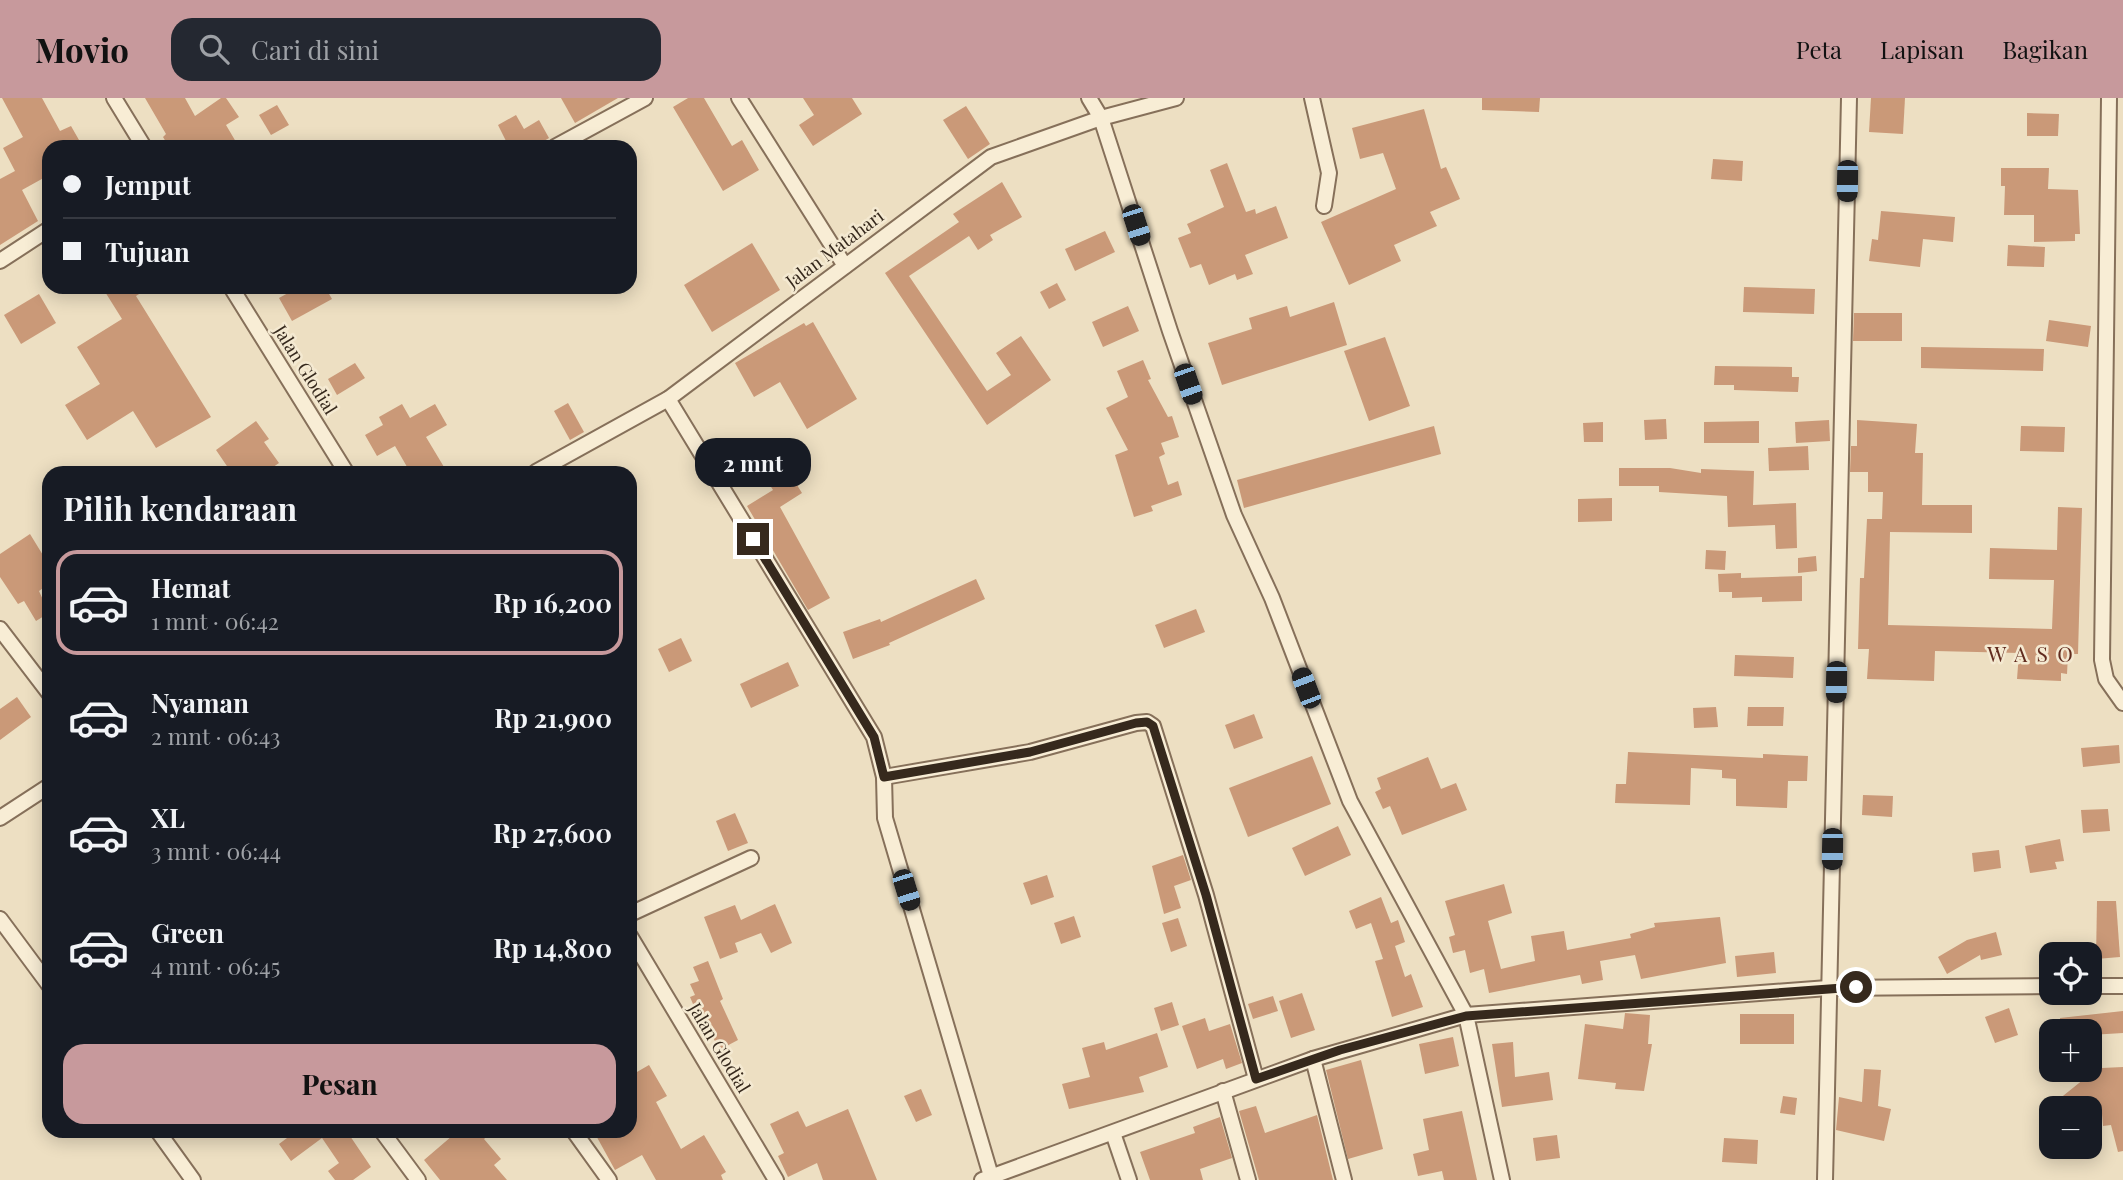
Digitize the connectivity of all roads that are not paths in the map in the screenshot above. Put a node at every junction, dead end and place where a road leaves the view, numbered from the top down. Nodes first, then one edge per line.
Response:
1 (114, 98) edge
2 (645, 98) edge
3 (739, 98) edge
4 (1089, 98) edge
5 (1176, 98) edge
6 (1312, 98) edge
7 (1849, 98) edge
8 (2109, 98) edge
9 (1101, 118) junction
10 (140, 140) edge
11 (568, 140) edge
12 (1324, 206) dead end
13 (42, 234) edge
14 (0, 261) edge
15 (845, 266) junction
16 (235, 294) edge
17 (668, 399) junction
18 (342, 466) edge
19 (547, 466) edge
20 (0, 629) edge
21 (42, 684) edge
22 (2121, 694) edge
23 (884, 777) junction
24 (42, 791) edge
25 (0, 818) edge
26 (751, 858) dead end
27 (637, 911) edge
28 (0, 919) edge
29 (637, 948) edge
30 (42, 976) edge
31 (2039, 986) edge
32 (2102, 986) edge
33 (2123, 986) edge
34 (1828, 988) junction
35 (1466, 1016) junction
36 (1313, 1059) junction
37 (1256, 1079) junction
38 (1223, 1091) junction
39 (1113, 1133) junction
40 (162, 1138) edge
41 (387, 1138) edge
42 (579, 1138) edge
43 (987, 1178) edge
44 (193, 1180) edge
45 (418, 1180) edge
46 (609, 1180) edge
47 (776, 1180) edge
48 (1129, 1180) edge
49 (1248, 1180) edge
50 (1344, 1180) edge
51 (1502, 1180) edge
52 (1825, 1180) edge

1 - 10 street
2 - 11 street
3 - 15 street
4 - 9 street
5 - 9 street, Jalan Matahari
6 - 12 street
7 - 34 street
8 - 22 street
9 - 15 street, Jalan Matahari
9 - 35 street
13 - 14 street
15 - 17 street, Jalan Matahari
16 - 18 street, Jalan Glodial
17 - 19 street, Jalan Matahari
17 - 23 street
20 - 21 street
23 - 37 street
23 - 43 street
24 - 25 street
26 - 27 street
28 - 30 street
29 - 47 street, Jalan Glodial
31 - 34 street
32 - 33 street
34 - 35 street
34 - 52 street
35 - 36 street
35 - 51 street
36 - 37 street
36 - 50 street
37 - 38 street
38 - 39 street
38 - 49 street
39 - 43 street
39 - 48 street
40 - 44 street
41 - 45 street
42 - 46 street

